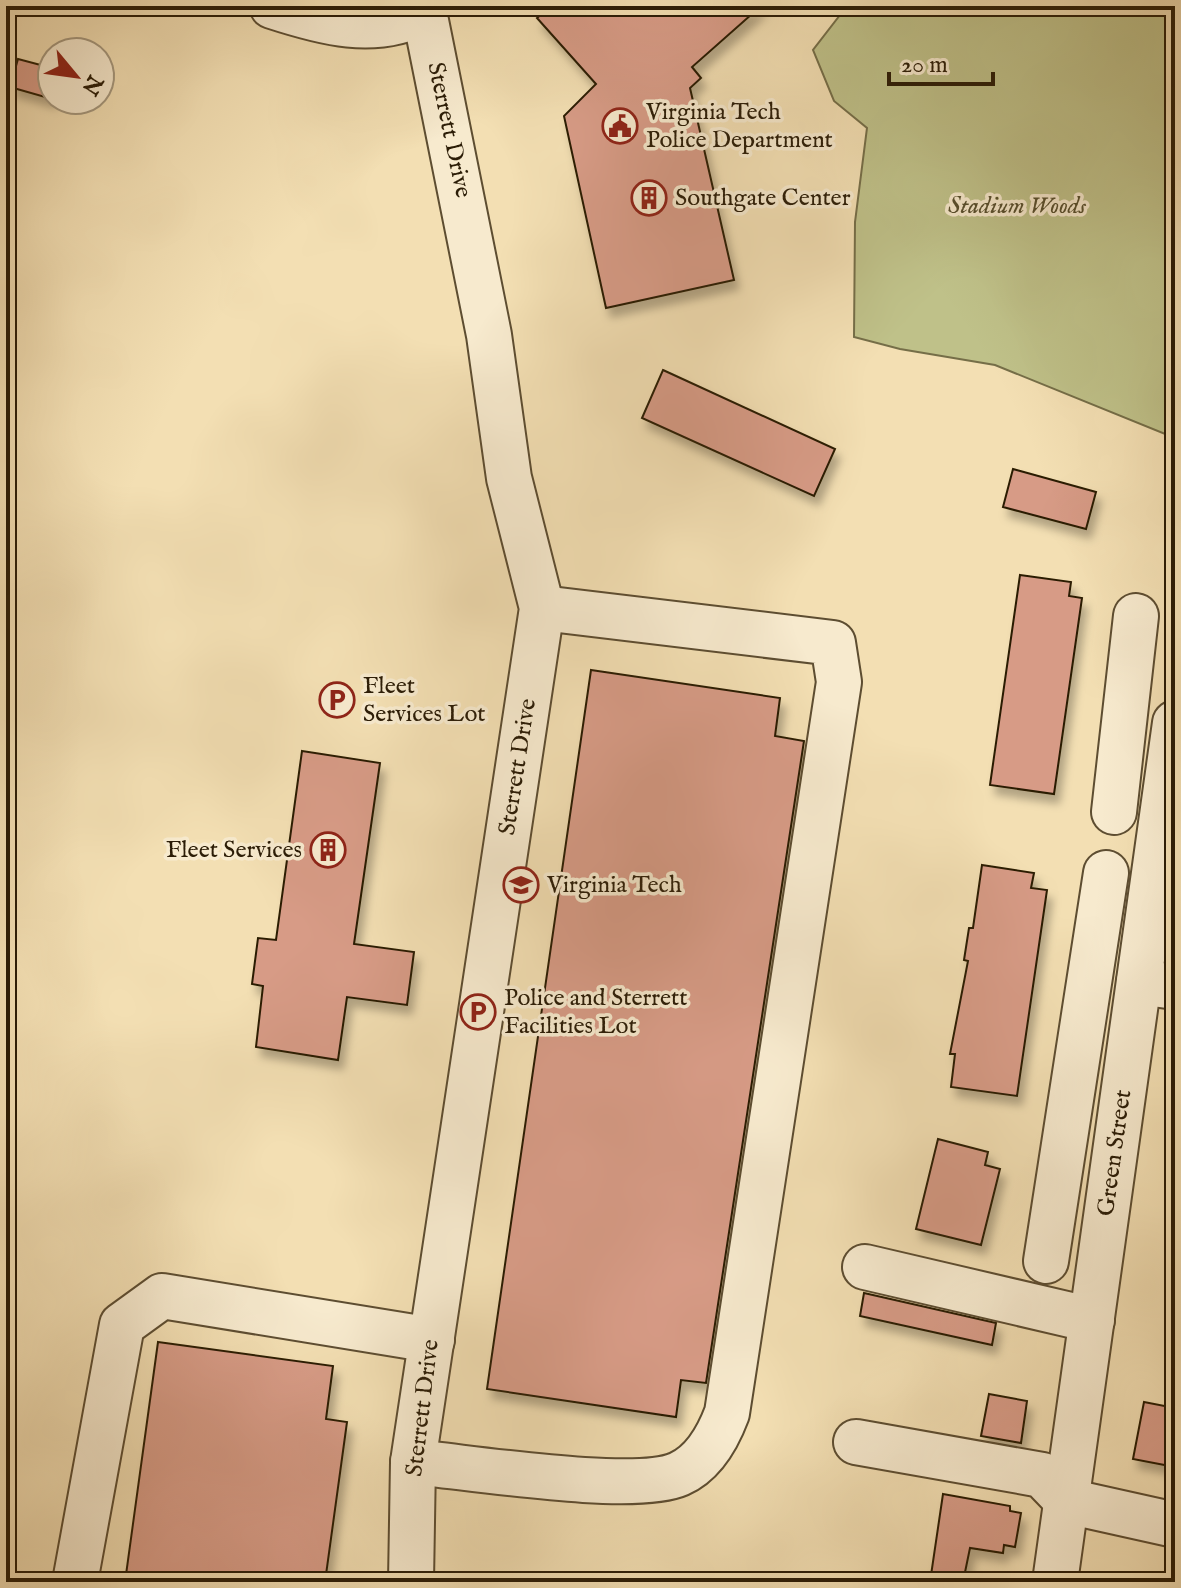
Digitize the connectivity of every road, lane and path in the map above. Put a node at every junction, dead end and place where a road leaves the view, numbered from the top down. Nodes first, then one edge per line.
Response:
1 (272, 6) edge
2 (423, 8) edge
3 (542, 608) junction
4 (1136, 616) dead end
5 (1127, 700) junction
6 (1175, 705) edge
7 (1174, 741) edge
8 (1114, 812) dead end
9 (1106, 873) dead end
10 (1095, 941) junction
11 (1152, 973) edge
12 (1060, 1170) junction
13 (1112, 1178) junction
14 (1046, 1261) dead end
15 (865, 1267) dead end
16 (1092, 1320) junction
17 (432, 1340) junction
18 (856, 1442) dead end
19 (413, 1462) junction
20 (1067, 1501) junction
21 (1175, 1525) edge
22 (75, 1582) edge
23 (411, 1582) edge
24 (1055, 1582) edge

1 - 2 street
2 - 3 street, Sterrett Drive
3 - 17 street, Sterrett Drive
3 - 19 street
4 - 5 street
5 - 6 street
5 - 8 street
7 - 11 street, Green Street
9 - 10 street
10 - 11 street
10 - 12 street
11 - 13 street, Green Street
12 - 13 street
12 - 14 street
13 - 16 street, Green Street
15 - 16 street
16 - 20 street, Green Street
17 - 19 street, Sterrett Drive
17 - 22 street
18 - 20 street
19 - 23 street, Sterrett Drive
20 - 21 street
20 - 24 street, Green Street

